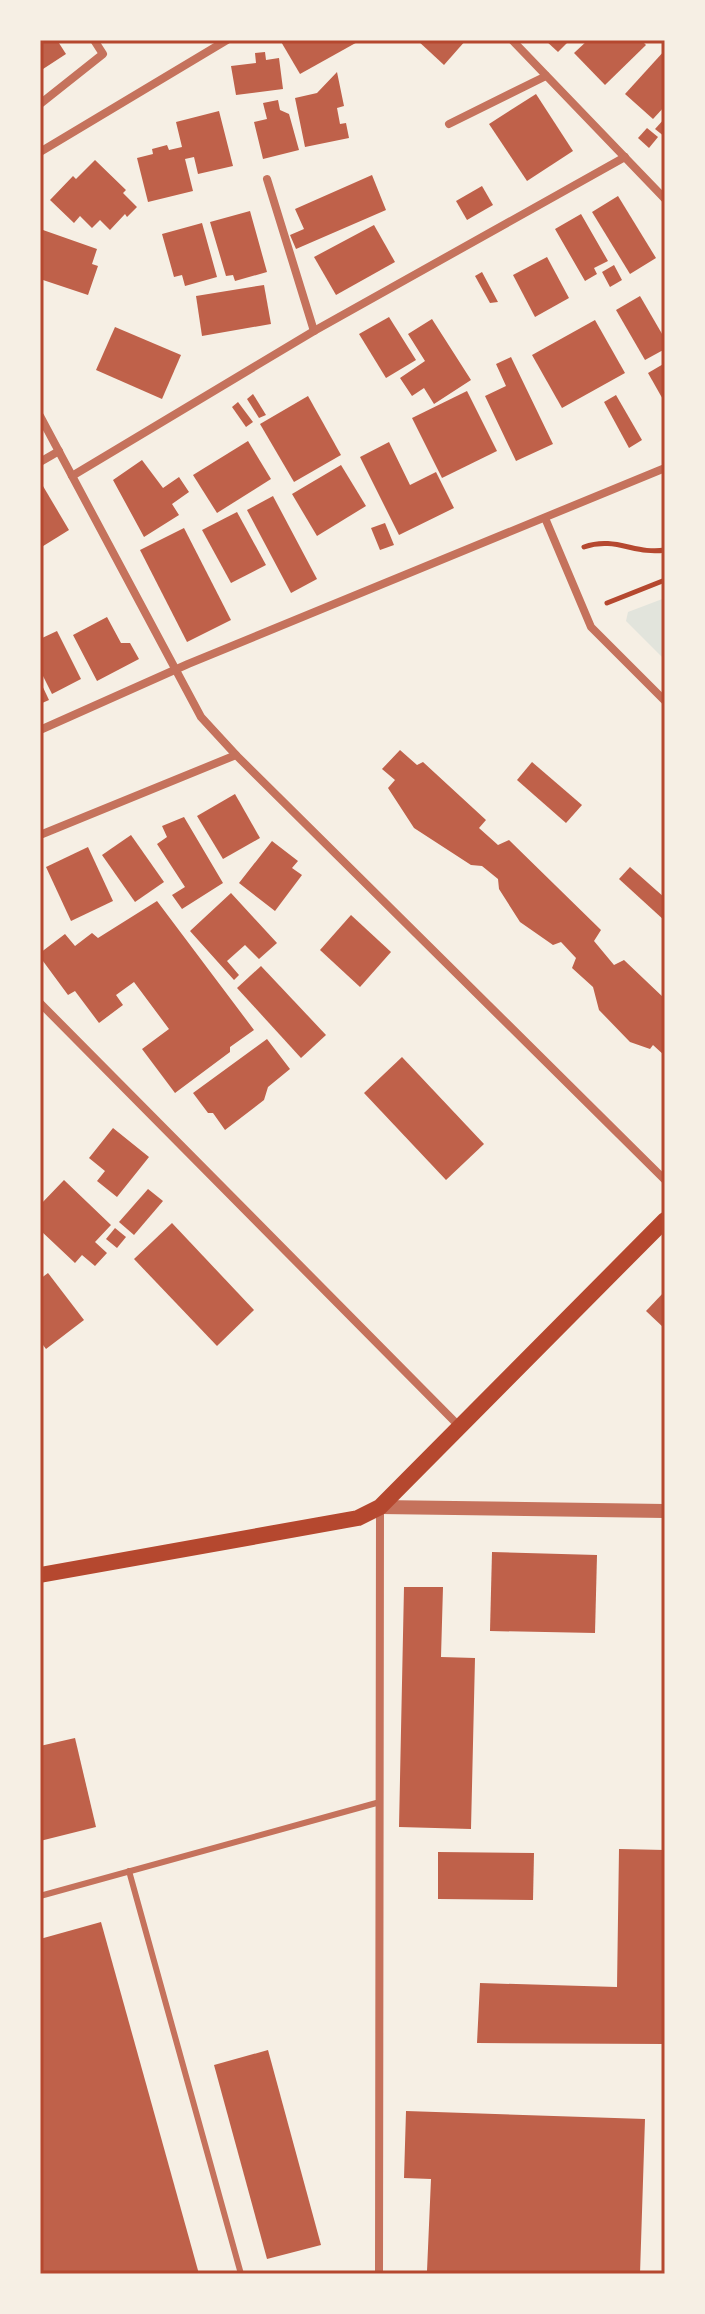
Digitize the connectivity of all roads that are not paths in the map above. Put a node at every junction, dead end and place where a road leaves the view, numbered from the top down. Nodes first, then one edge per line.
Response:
1 (94, 40) edge
2 (227, 40) edge
3 (512, 40) edge
4 (546, 76) junction
5 (40, 104) edge
6 (449, 124) dead end
7 (40, 152) edge
8 (625, 157) junction
9 (267, 179) dead end
10 (665, 199) edge
11 (314, 331) junction
12 (40, 416) edge
13 (59, 451) junction
14 (40, 462) edge
15 (665, 468) edge
16 (72, 476) junction
17 (545, 518) junction
18 (175, 670) junction
19 (665, 701) edge
20 (40, 730) edge
21 (236, 755) junction
22 (40, 835) edge
23 (40, 1003) edge
24 (665, 1180) edge
25 (665, 1220) edge
26 (460, 1427) junction
27 (380, 1507) junction
28 (665, 1511) edge
29 (40, 1575) edge
30 (380, 1802) junction
31 (129, 1871) junction
32 (40, 1896) edge
33 (241, 2274) edge
34 (379, 2274) edge

1 - 5 street
2 - 7 street
3 - 4 street
4 - 6 street
4 - 8 street
8 - 10 street
8 - 11 street
9 - 11 street
11 - 16 street
12 - 13 street
13 - 14 street
13 - 16 street
15 - 17 street
16 - 18 street
17 - 18 street
17 - 19 street
18 - 20 street
18 - 21 street
21 - 22 street
21 - 24 street
23 - 26 street
25 - 26 main road
26 - 27 main road
27 - 28 street
27 - 29 main road
27 - 30 street
30 - 31 lane
30 - 34 street
31 - 32 lane
31 - 33 lane

